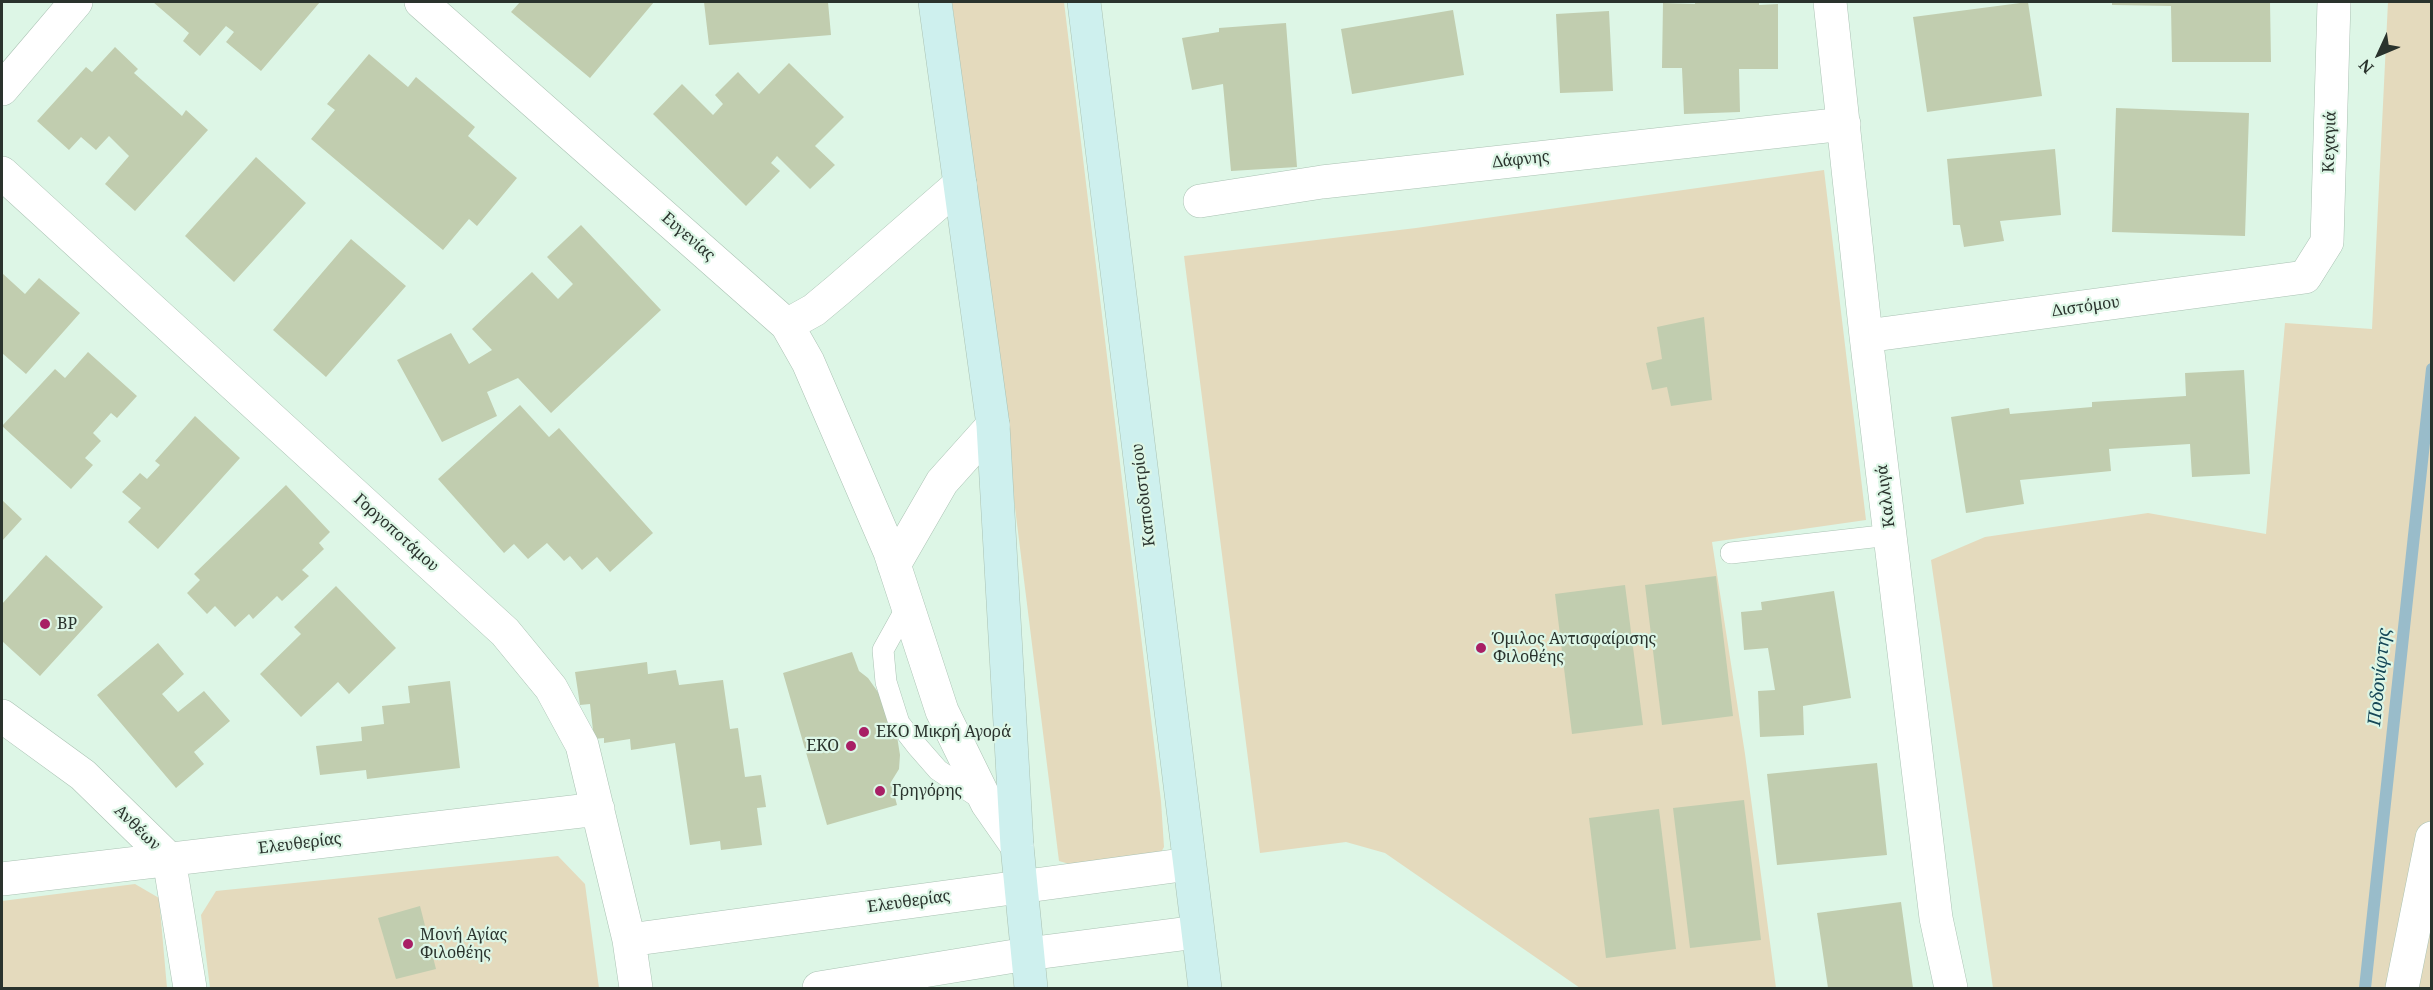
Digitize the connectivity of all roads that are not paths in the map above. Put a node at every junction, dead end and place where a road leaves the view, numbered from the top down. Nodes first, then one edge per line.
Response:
1 (76, 2) edge
2 (421, 2) edge
3 (935, 2) edge
4 (1084, 2) edge
5 (1830, 2) edge
6 (2334, 2) edge
7 (2, 89) edge
8 (1844, 124) junction
9 (2, 172) edge
10 (960, 184) junction
11 (1200, 201) dead end
12 (2305, 277) joint
13 (787, 325) junction
14 (1866, 336) junction
15 (993, 425) junction
16 (1890, 535) junction
17 (1731, 553) dead end
18 (894, 565) junction
19 (908, 605) junction
20 (2, 716) edge
21 (987, 803) junction
22 (598, 809) junction
23 (2432, 838) edge
24 (1017, 846) junction
25 (169, 859) junction
26 (1189, 864) junction
27 (2, 879) edge
28 (1021, 888) junction
29 (1197, 932) junction
30 (629, 940) junction
31 (1027, 954) junction
32 (190, 988) edge
33 (636, 988) edge
34 (819, 988) edge
35 (1031, 988) edge
36 (1205, 988) edge
37 (1951, 988) edge
38 (2402, 988) edge

1 - 7 street
2 - 13 street, Ευγενίας
3 - 10 main road
4 - 26 main road, Καποδιστρίου
5 - 8 street, Καλλιγά
6 - 12 street, Κεχαγιά
8 - 11 street, Δάφνης
8 - 14 street, Καλλιγά
9 - 22 street, Γοργοποτάμου
10 - 13 street
10 - 15 main road
12 - 14 street, Διστόμου
13 - 18 street, Ευγενίας
14 - 16 street, Καλλιγά
15 - 18 street
15 - 24 main road
16 - 17 lane
16 - 37 street, Καλλιγά
18 - 19 street, Ευγενίας
19 - 21 street, Ευγενίας
19 - 21 lane
20 - 25 street, Ανθέων
21 - 24 street, Ευγενίας
22 - 25 street, Ελευθερίας
22 - 30 street, Γοργοποτάμου
23 - 38 street
24 - 28 main road
25 - 27 street, Ελευθερίας
25 - 32 street, Ανθέων
26 - 28 street, Ελευθερίας
26 - 29 main road, Καποδιστρίου
28 - 30 street, Ελευθερίας
28 - 31 main road
29 - 31 street
29 - 36 main road, Καποδιστρίου
30 - 33 street, Γοργοποτάμου
31 - 34 street
31 - 35 main road

